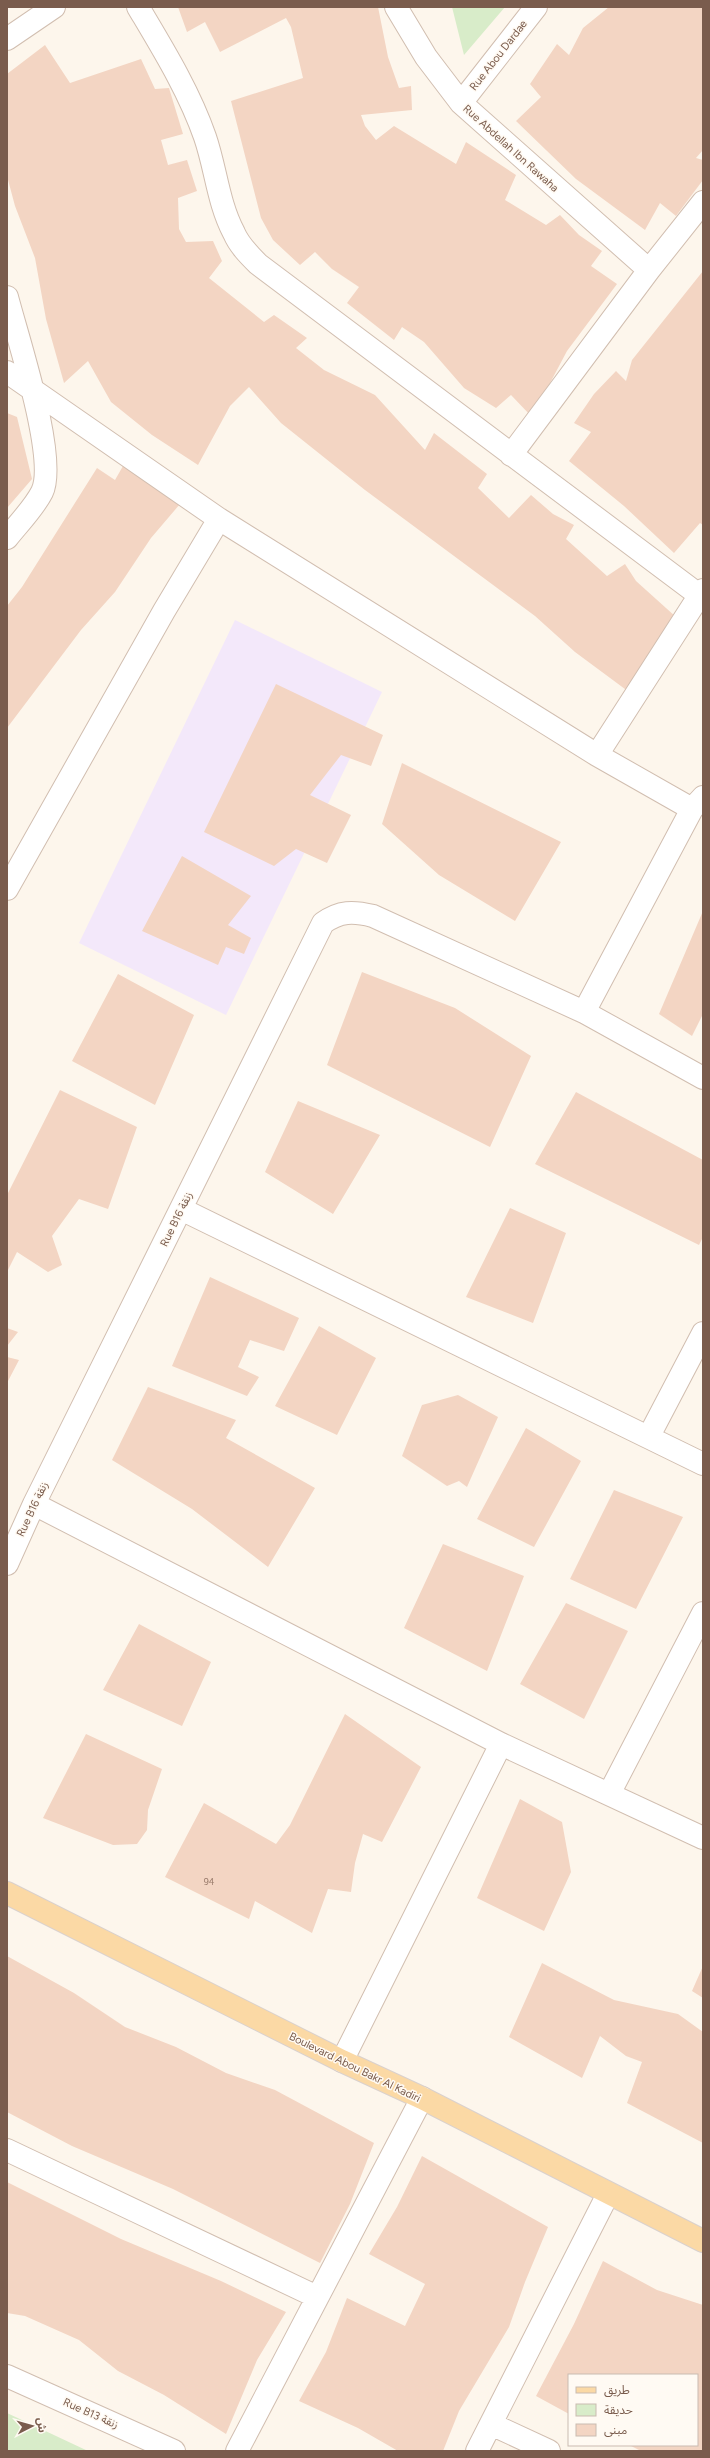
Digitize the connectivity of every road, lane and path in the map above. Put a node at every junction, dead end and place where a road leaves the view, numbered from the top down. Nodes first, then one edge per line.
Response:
1 (54, 7) edge
2 (138, 7) edge
3 (396, 7) edge
4 (536, 7) edge
5 (7, 39) edge
6 (461, 104) junction
7 (703, 202) edge
8 (649, 270) junction
9 (7, 297) edge
10 (7, 372) edge
11 (32, 391) junction
12 (511, 455) junction
13 (219, 519) junction
14 (7, 538) edge
15 (701, 592) edge
16 (597, 755) junction
17 (698, 803) edge
18 (7, 890) edge
19 (584, 1012) junction
20 (703, 1078) edge
21 (181, 1209) junction
22 (703, 1333) edge
23 (649, 1436) junction
24 (703, 1464) edge
25 (34, 1504) junction
26 (7, 1564) edge
27 (703, 1613) edge
28 (501, 1744) junction
29 (609, 1794) junction
30 (703, 1838) edge
31 (7, 1893) edge
32 (342, 2062) junction
33 (422, 2098) junction
34 (7, 2150) edge
35 (608, 2194) junction
36 (703, 2241) edge
37 (317, 2297) junction
38 (7, 2376) edge
39 (492, 2424) junction
40 (174, 2451) edge
41 (237, 2451) edge
42 (477, 2451) edge
43 (549, 2451) edge

1 - 5 street
2 - 12 street
3 - 6 street, Rue Abdellah Ibn Rawaha
4 - 6 street, Rue Abou Dardae
6 - 8 street, Rue Abdellah Ibn Rawaha
7 - 8 street
8 - 12 street
9 - 11 street
10 - 11 street
11 - 13 street
11 - 14 street
12 - 15 street
13 - 16 street
13 - 18 street
15 - 16 street
16 - 17 street
17 - 19 street
19 - 20 street, Rue B16 زنقة
19 - 21 street, Rue B16 زنقة
21 - 23 street
21 - 25 street, Rue B16 زنقة
22 - 23 street
23 - 24 street
25 - 26 street, Rue B16 زنقة
25 - 28 street
27 - 29 street
28 - 29 street
28 - 32 street
29 - 30 street
31 - 32 main road, Boulevard Abou Bakr Al Kadiri
32 - 33 main road, Boulevard Abou Bakr Al Kadiri
33 - 35 main road, Boulevard Abou Bakr Al Kadiri
33 - 37 street
34 - 37 street
35 - 36 main road, Boulevard Abou Bakr Al Kadiri
35 - 39 street
37 - 41 street
38 - 40 street, Rue B13 زنقة
39 - 42 street
39 - 43 street

